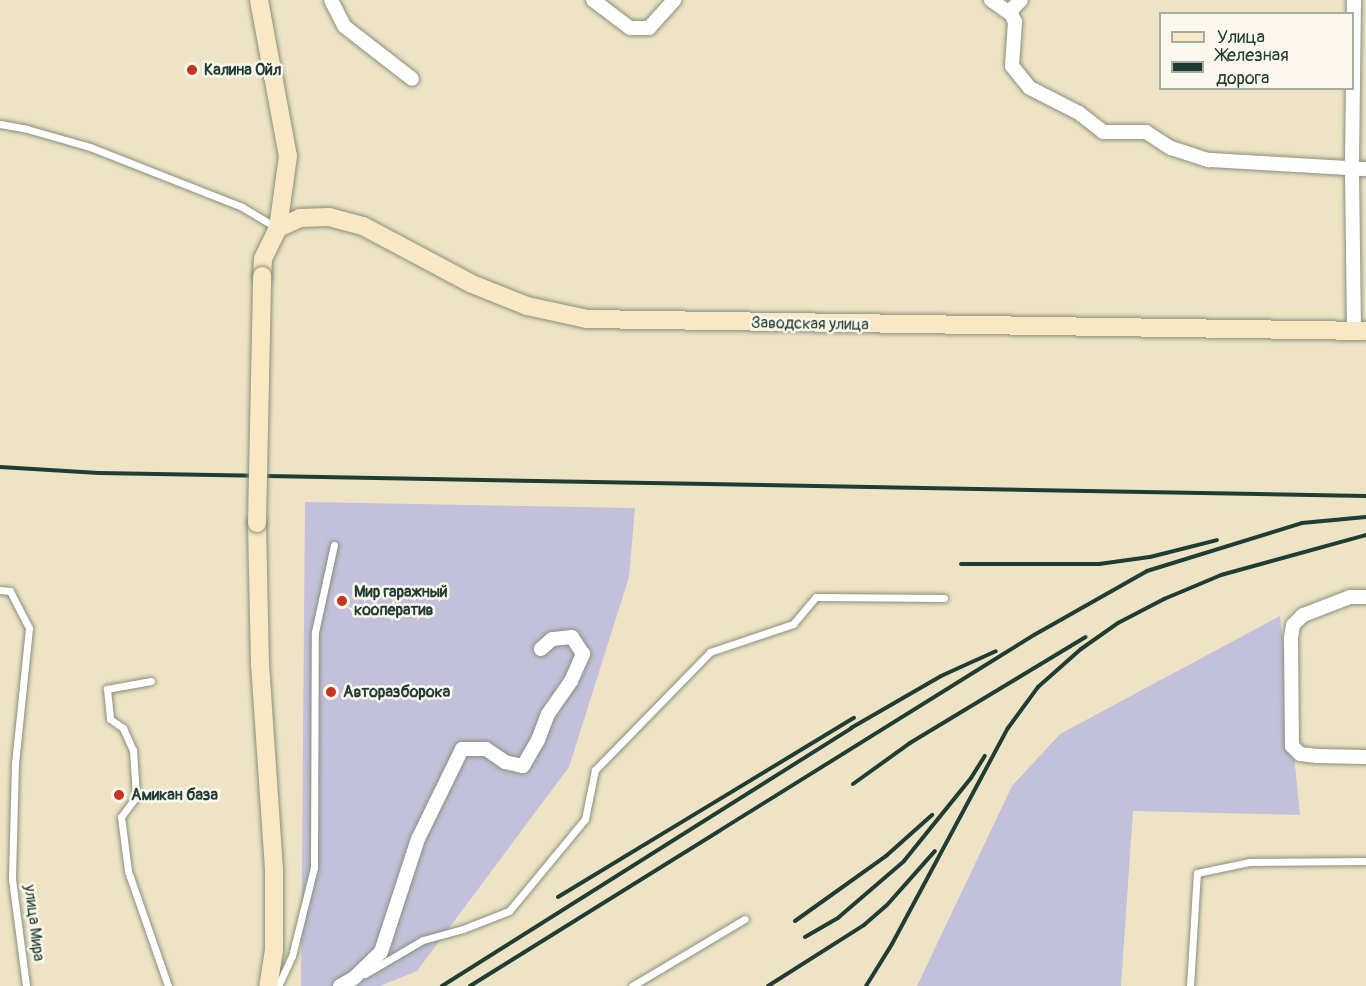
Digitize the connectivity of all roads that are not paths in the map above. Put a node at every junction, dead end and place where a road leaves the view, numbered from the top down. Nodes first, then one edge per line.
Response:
1 (259, 0) edge
2 (331, 0) edge
3 (593, 0) edge
4 (674, 0) edge
5 (991, 0) edge
6 (1021, 0) edge
7 (1011, 14) junction
8 (1354, 28) edge
9 (412, 79) dead end
10 (0, 124) edge
11 (1359, 170) edge
12 (278, 228) junction
13 (1360, 331) edge
14 (334, 545) dead end
15 (0, 590) edge
16 (1366, 597) edge
17 (944, 598) dead end
18 (541, 649) dead end
19 (151, 681) dead end
20 (1366, 757) edge
21 (1366, 861) edge
22 (745, 919) dead end
23 (354, 978) junction
24 (26, 986) edge
25 (168, 986) edge
26 (268, 986) edge
27 (278, 986) edge
28 (340, 986) edge
29 (632, 986) edge
30 (1190, 986) edge

1 - 12 main road
2 - 9 street
3 - 4 street
5 - 7 street
6 - 7 street
7 - 11 street
8 - 11 street
10 - 12 lane
11 - 13 street
12 - 13 main road, Заводская улица
12 - 26 main road, bridge
14 - 27 lane
15 - 24 lane, улица Мира
16 - 20 street
17 - 23 lane
18 - 23 street
19 - 25 lane
21 - 30 lane
22 - 29 lane
23 - 28 street

